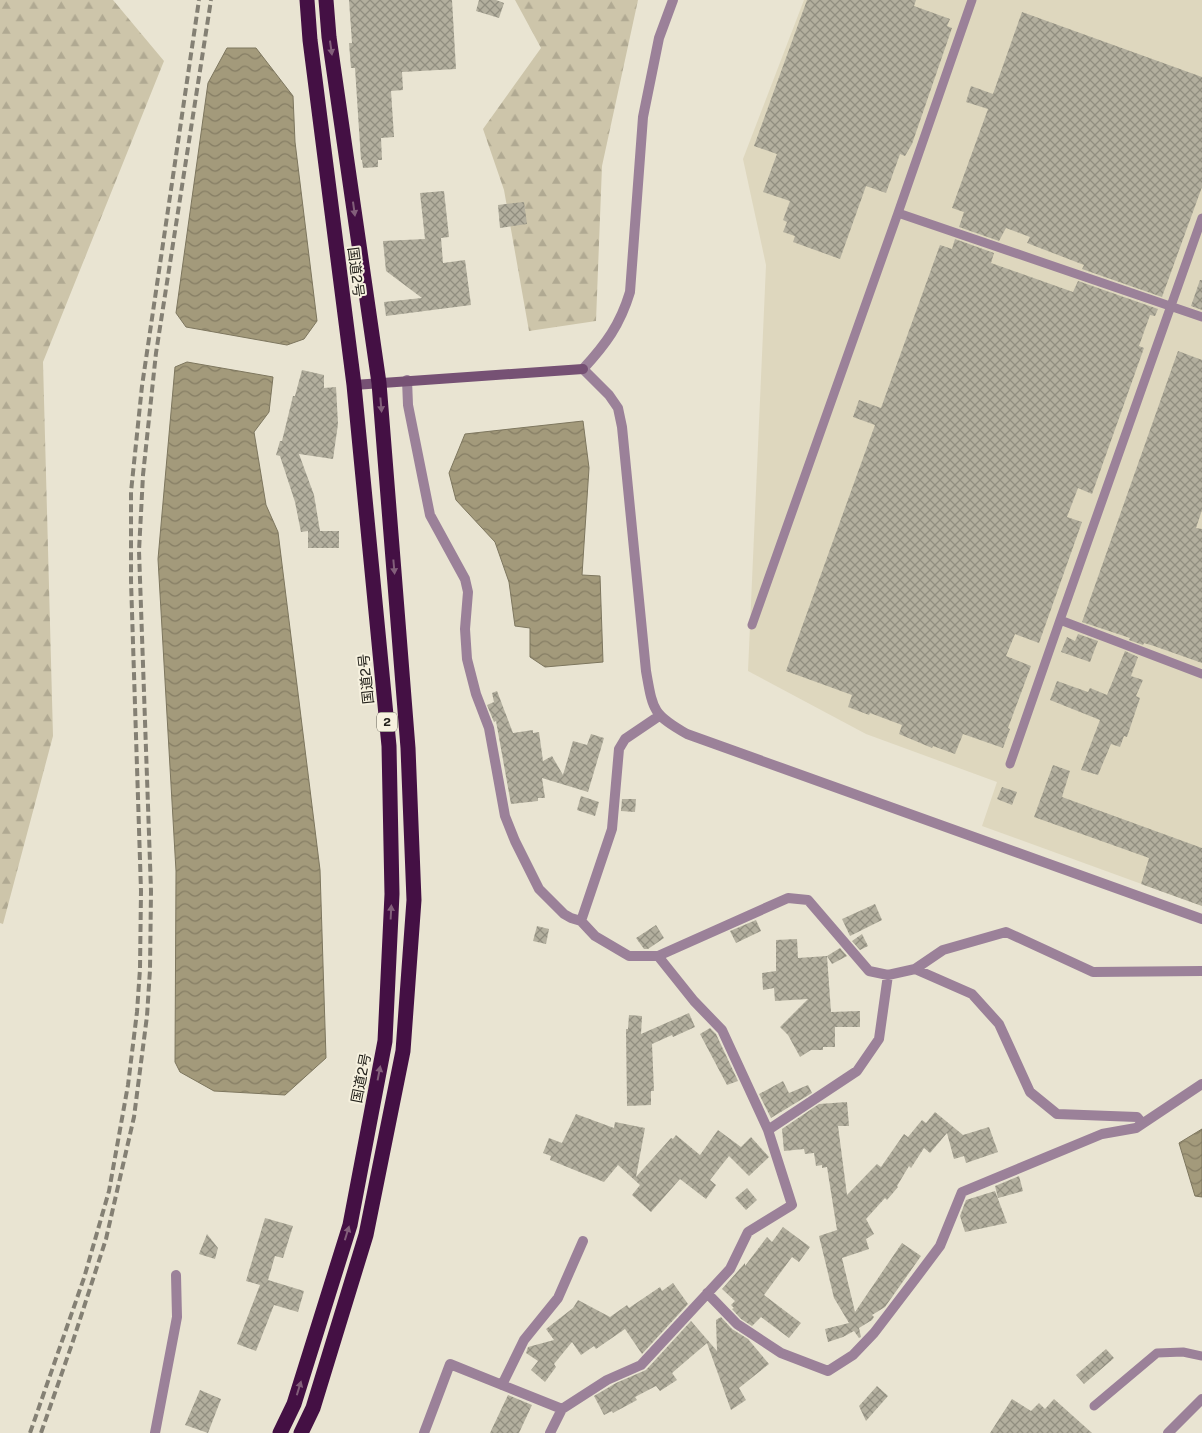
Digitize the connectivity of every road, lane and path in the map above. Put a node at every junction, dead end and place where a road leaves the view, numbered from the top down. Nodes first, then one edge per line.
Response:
1 (307, 0) edge
2 (326, 0) edge
3 (673, 0) edge
4 (972, 0) edge
5 (898, 213) junction
6 (1202, 218) edge
7 (1171, 306) junction
8 (1202, 317) edge
9 (583, 369) junction
10 (407, 380) junction
11 (379, 383) junction
12 (354, 384) junction
13 (1060, 620) junction
14 (752, 625) dead end
15 (1202, 674) edge
16 (659, 716) junction
17 (1010, 764) dead end
18 (1202, 919) edge
19 (581, 921) junction
20 (658, 956) junction
21 (915, 969) junction
22 (1202, 971) edge
23 (888, 975) junction
24 (1202, 1084) edge
25 (1142, 1123) junction
26 (768, 1130) junction
27 (582, 1241) dead end
28 (176, 1275) dead end
29 (707, 1293) junction
30 (1202, 1356) edge
31 (502, 1385) junction
32 (1202, 1399) edge
33 (1094, 1406) dead end
34 (562, 1409) junction
35 (155, 1433) edge
36 (280, 1433) edge
37 (301, 1433) edge
38 (424, 1433) edge
39 (550, 1433) edge
40 (1168, 1433) edge

1 - 12 highway, 国道2号 / 2
2 -> 11 highway, 国道2号 / 2
3 - 9 street
4 - 5 lane
5 - 7 lane
5 - 14 lane
6 - 7 lane
7 - 8 lane
7 - 13 lane
9 - 10 street
9 - 16 street
10 - 11 street
10 - 19 street
11 - 12 street
11 -> 37 highway, 国道2号 / 2
36 -> 12 highway, 国道2号 / 2
13 - 15 lane
13 - 17 lane
16 - 18 street
16 - 19 street
19 - 20 street
20 - 23 street
20 - 26 street
21 - 22 street
21 - 23 street
21 - 25 street
23 - 26 street
24 - 25 street
25 - 29 street
26 - 29 street
27 - 31 street
28 - 35 street
29 - 34 street
30 - 33 lane
31 - 34 street
31 - 38 street
32 - 40 street
34 - 39 street

